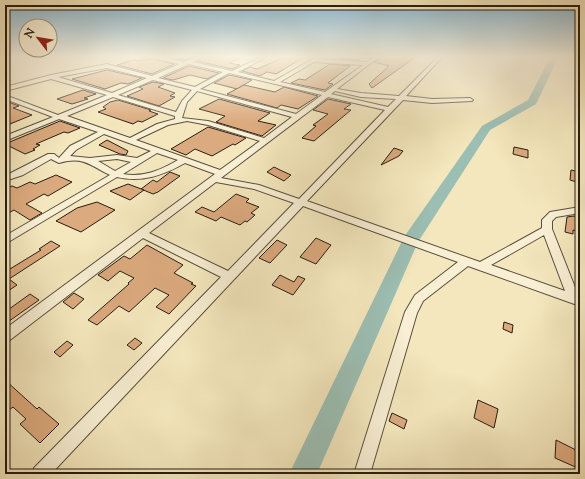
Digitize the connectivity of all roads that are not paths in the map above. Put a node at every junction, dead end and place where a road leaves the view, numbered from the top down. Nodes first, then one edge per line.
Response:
1 (46, 78) edge
2 (56, 78) edge
3 (152, 78) edge
4 (153, 78) edge
5 (217, 78) edge
6 (255, 78) edge
7 (282, 78) edge
8 (347, 78) edge
9 (420, 78) edge
10 (274, 83) junction
11 (5, 89) edge
12 (332, 89) junction
13 (194, 90) junction
14 (325, 94) junction
15 (113, 95) junction
16 (5, 97) edge
17 (401, 98) junction
18 (470, 100) dead end
19 (389, 109) junction
20 (297, 116) junction
21 (58, 117) junction
22 (179, 117) junction
23 (104, 131) junction
24 (5, 139) edge
25 (264, 140) junction
26 (130, 141) junction
27 (157, 150) junction
28 (64, 158) junction
29 (90, 160) junction
30 (185, 160) junction
31 (139, 161) junction
32 (116, 175) junction
33 (217, 176) junction
34 (5, 179) edge
35 (300, 202) junction
36 (580, 210) edge
37 (547, 229) junction
38 (141, 233) junction
39 (5, 241) edge
40 (467, 261) junction
41 (481, 266) junction
42 (229, 276) junction
43 (576, 300) edge
44 (5, 336) edge
45 (40, 474) edge
46 (362, 474) edge

1 - 11 street
2 - 15 street
3 - 15 street
4 - 13 street
5 - 13 street
6 - 10 street
7 - 10 street
8 - 12 street
9 - 17 street
10 - 14 street
12 - 14 street
12 - 17 street
13 - 20 street
13 - 22 street
14 - 19 street
14 - 20 street
15 - 21 street
15 - 22 street
16 - 21 street
17 - 18 street
17 - 19 street
19 - 35 street
20 - 25 street
21 - 23 street
21 - 24 street
22 - 25 street
22 - 26 street
23 - 26 street
23 - 28 street
25 - 33 street
26 - 27 street
27 - 30 street
27 - 31 street
28 - 29 street
28 - 34 street
29 - 31 street
29 - 32 street
30 - 32 street
30 - 33 street
31 - 32 street
32 - 39 street
33 - 35 street
33 - 38 street
35 - 40 street
35 - 42 street
36 - 37 street
37 - 41 street
37 - 43 street
38 - 42 street
38 - 44 street
40 - 41 street
40 - 46 street
41 - 43 street
42 - 45 street

